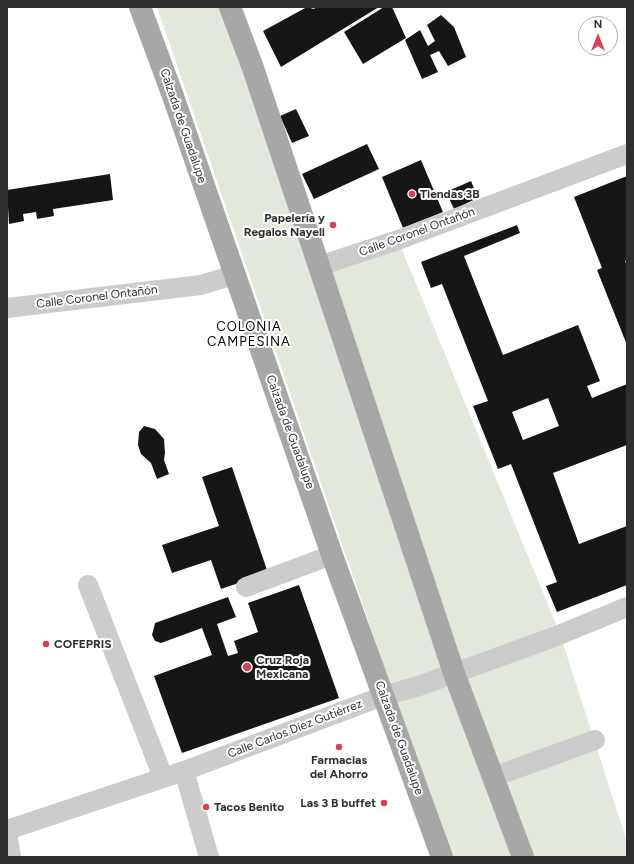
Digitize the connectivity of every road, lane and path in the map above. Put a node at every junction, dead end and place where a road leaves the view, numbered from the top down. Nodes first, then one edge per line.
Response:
1 (140, 7) edge
2 (230, 7) edge
3 (627, 154) edge
4 (319, 266) junction
5 (234, 275) junction
6 (7, 308) edge
7 (332, 555) junction
8 (88, 585) dead end
9 (246, 587) dead end
10 (627, 607) edge
11 (454, 673) junction
12 (383, 696) junction
13 (595, 740) dead end
14 (184, 771) junction
15 (163, 777) junction
16 (493, 777) junction
17 (7, 830) edge
18 (7, 834) edge
19 (11, 857) edge
20 (209, 857) edge
21 (442, 857) edge
22 (522, 857) edge

1 - 5 main road, Calzada de Guadalupe
2 - 4 main road
3 - 4 street, Calle Coronel Ontañón
4 - 11 main road
5 - 6 street, Calle Coronel Ontañón
5 - 7 main road, Calzada de Guadalupe
7 - 9 street
7 - 12 main road, Calzada de Guadalupe
8 - 15 street
10 - 11 street, Calle Carlos Díez Gutiérrez
11 - 12 street, Calle Carlos Díez Gutiérrez
11 - 16 main road
12 - 14 street, Calle Carlos Díez Gutiérrez
12 - 21 main road, Calzada de Guadalupe
13 - 16 street
14 - 15 street, Calle Carlos Díez Gutiérrez
14 - 20 street
15 - 17 street, Calle Carlos Díez Gutiérrez
16 - 22 main road
18 - 19 street

